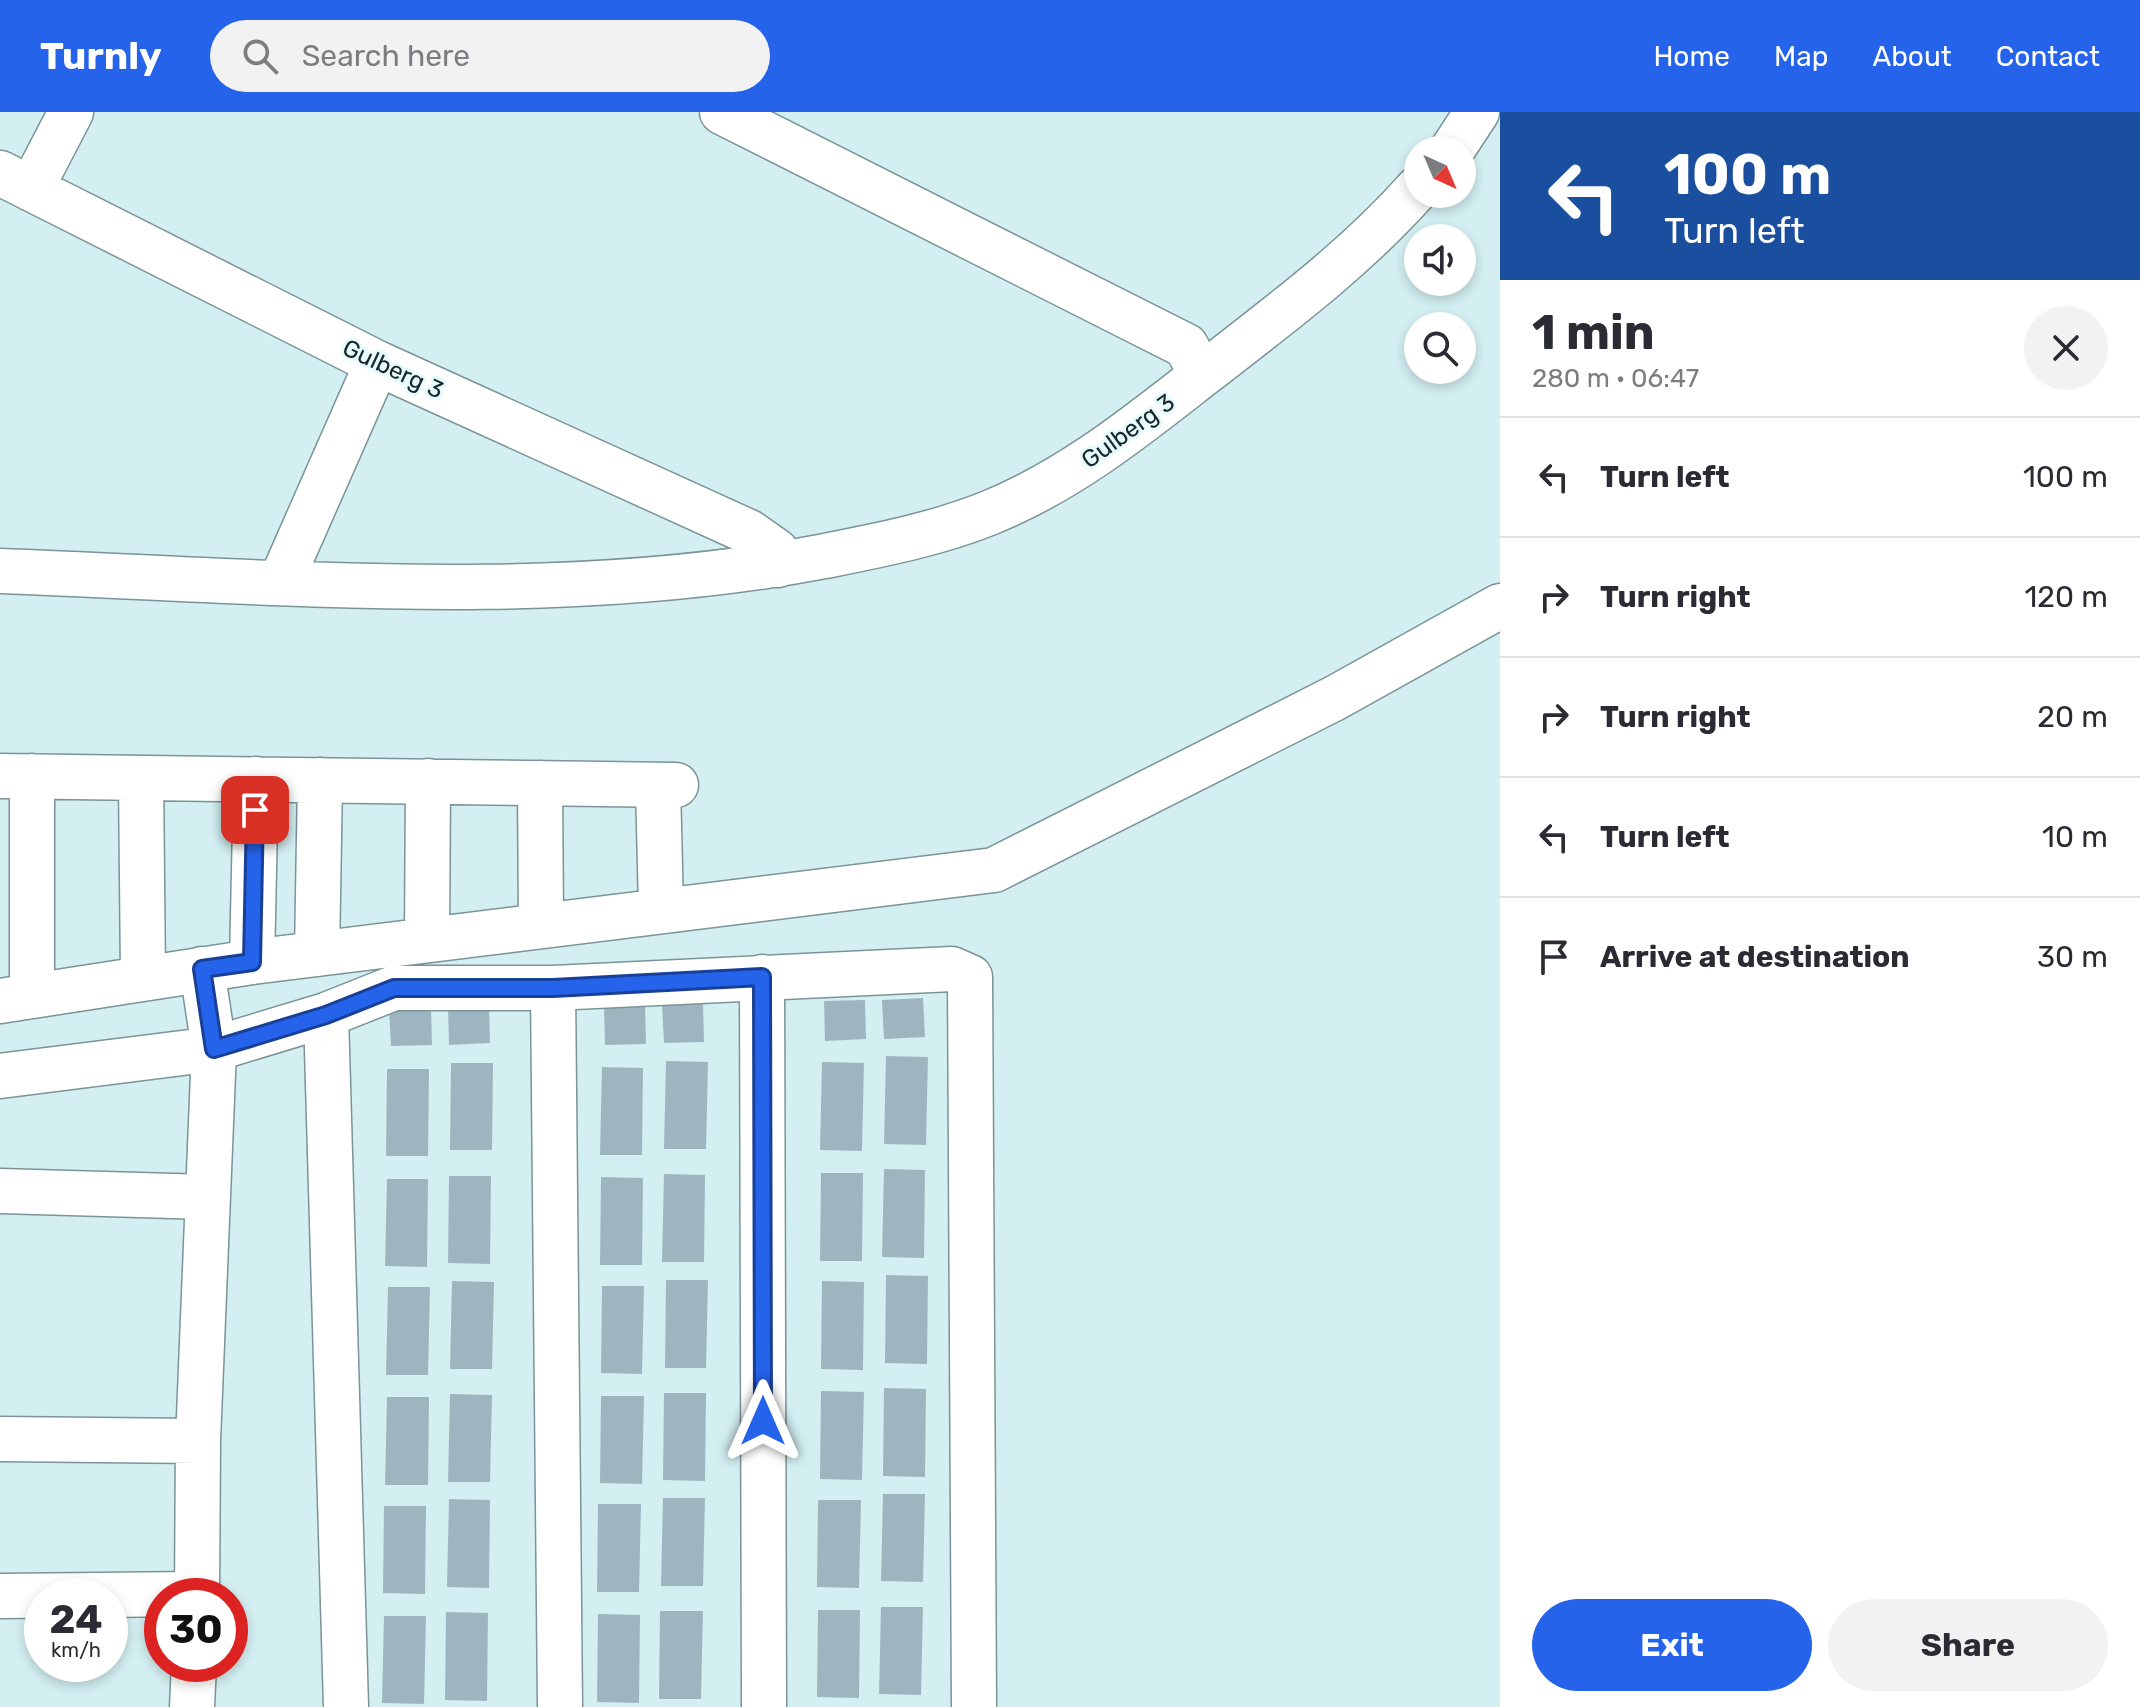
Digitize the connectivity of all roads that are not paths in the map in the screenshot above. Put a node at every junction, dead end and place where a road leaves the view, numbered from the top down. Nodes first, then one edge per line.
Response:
1 (71, 112) edge
2 (722, 112) edge
3 (1477, 112) edge
4 (771, 123) edge
5 (1461, 136) edge
6 (15, 181) edge
7 (1404, 201) edge
8 (377, 363) junction
9 (1202, 375) junction
10 (778, 565) junction
11 (0, 571) edge
12 (281, 581) junction
13 (1500, 606) edge
14 (16, 776) edge
15 (141, 778) junction
16 (256, 779) junction
17 (320, 780) junction
18 (428, 781) junction
19 (540, 783) junction
20 (661, 909) junction
21 (541, 926) junction
22 (427, 940) junction
23 (317, 954) junction
24 (252, 962) junction
25 (202, 969) junction
26 (762, 977) junction
27 (143, 978) junction
28 (553, 988) junction
29 (16, 998) edge
30 (326, 1015) junction
31 (214, 1049) junction
32 (0, 1076) edge
33 (0, 1191) edge
34 (208, 1197) junction
35 (0, 1439) edge
36 (198, 1441) junction
37 (197, 1578) edge
38 (144, 1595) edge
39 (0, 1596) edge
40 (193, 1682) edge
41 (192, 1707) edge
42 (346, 1707) edge
43 (560, 1707) edge
44 (764, 1707) edge
45 (974, 1707) edge

1 - 6 street
2 - 4 street
3 - 5 street
4 - 9 street
6 - 8 street, Gulberg 3
7 - 9 street, Gulberg 3
8 - 10 street, Gulberg 3
8 - 12 street
9 - 10 street, Gulberg 3
10 - 12 street, Gulberg 3
11 - 12 street, Gulberg 3
13 - 20 street
14 - 15 street
14 - 29 street
15 - 16 street
15 - 27 street
16 - 17 street
16 - 24 street
17 - 18 street
17 - 23 street
18 - 19 street
18 - 22 street
19 - 20 street
19 - 21 street
20 - 21 street
21 - 22 street
22 - 23 street
23 - 24 street
24 - 25 street
25 - 27 street
25 - 31 street
26 - 28 street
26 - 44 street
26 - 45 street
27 - 29 street
28 - 30 street
28 - 43 street
30 - 31 street
30 - 42 street
31 - 32 street
31 - 34 street
33 - 34 street
34 - 36 street
35 - 36 street
36 - 37 street
38 - 39 street
40 - 41 street

